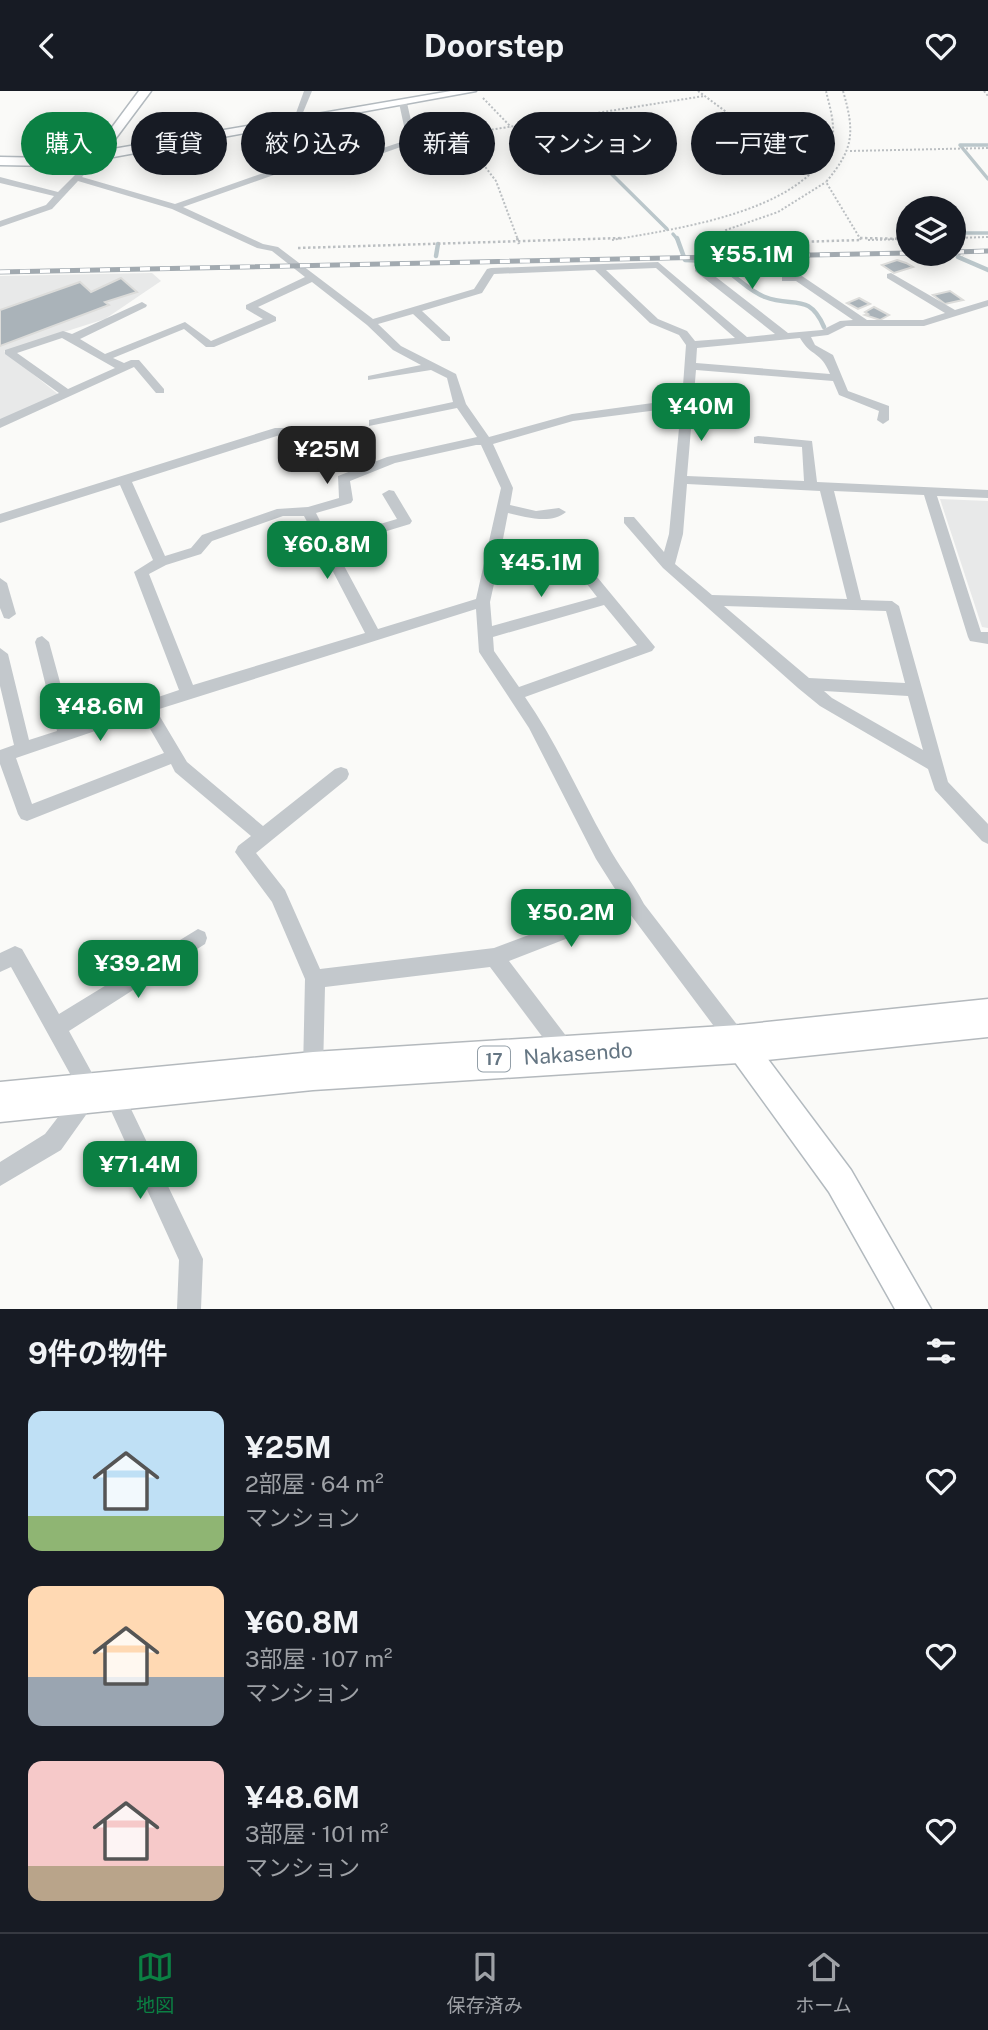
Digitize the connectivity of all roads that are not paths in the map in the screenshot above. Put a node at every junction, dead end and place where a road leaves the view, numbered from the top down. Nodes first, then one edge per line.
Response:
1 (145, 91) edge
2 (308, 91) edge
3 (470, 91) edge
4 (403, 103) junction
5 (299, 112) edge
6 (349, 112) edge
7 (405, 112) edge
8 (117, 129) edge
9 (241, 131) edge
10 (399, 145) edge
11 (117, 152) edge
12 (0, 161) edge
13 (21, 161) edge
14 (80, 175) edge
15 (77, 178) junction
16 (0, 180) edge
17 (13, 183) junction
18 (0, 191) edge
19 (60, 195) junction
20 (175, 207) junction
21 (0, 224) edge
22 (598, 268) junction
23 (699, 269) dead end
24 (891, 276) dead end
25 (312, 278) junction
26 (786, 279) dead end
27 (988, 303) edge
28 (142, 305) dead end
29 (414, 309) junction
30 (951, 312) junction
31 (863, 322) junction
32 (371, 323) junction
33 (804, 335) junction
34 (786, 337) junction
35 (71, 339) junction
36 (446, 339) dead end
37 (745, 341) junction
38 (692, 345) junction
39 (104, 358) junction
40 (432, 366) junction
41 (691, 366) junction
42 (124, 368) junction
43 (372, 378) dead end
44 (837, 378) junction
45 (160, 391) dead end
46 (68, 394) junction
47 (688, 402) junction
48 (460, 404) junction
49 (883, 420) dead end
50 (373, 423) dead end
51 (0, 424) edge
52 (279, 431) dead end
53 (758, 440) dead end
54 (486, 442) junction
55 (681, 480) junction
56 (125, 481) junction
57 (819, 487) junction
58 (929, 492) junction
59 (389, 494) dead end
60 (988, 494) edge
61 (504, 508) junction
62 (309, 511) junction
63 (559, 512) dead end
64 (0, 519) edge
65 (629, 520) dead end
66 (327, 544) junction
67 (161, 562) junction
68 (668, 565) junction
69 (489, 571) junction
70 (0, 583) edge
71 (607, 599) junction
72 (709, 600) junction
73 (484, 603) junction
74 (855, 604) junction
75 (9, 614) dead end
76 (485, 634) junction
77 (374, 636) junction
78 (988, 638) edge
79 (42, 642) dead end
80 (0, 654) edge
81 (803, 684) junction
82 (914, 690) junction
83 (188, 693) junction
84 (516, 694) junction
85 (146, 707) junction
86 (66, 735) junction
87 (10, 754) edge
88 (174, 756) junction
89 (935, 765) junction
90 (341, 774) dead end
91 (264, 837) junction
92 (988, 837) edge
93 (634, 904) junction
94 (198, 938) dead end
95 (494, 957) junction
96 (0, 963) edge
97 (315, 978) junction
98 (988, 1018) edge
99 (56, 1028) junction
100 (739, 1044) junction
101 (568, 1054) junction
102 (313, 1070) junction
103 (101, 1090) junction
104 (0, 1102) edge
105 (0, 1175) edge
106 (189, 1309) edge
107 (914, 1309) edge

1 - 8 street
2 - 5 street
3 - 4 street
4 - 6 street
4 - 7 street
9 - 11 street
10 - 20 street
12 - 13 street
14 - 15 street
15 - 19 street
15 - 20 street
16 - 17 street
17 - 18 street
17 - 19 street
19 - 21 street
20 - 25 street
22 - 29 street
22 - 37 street
22 - 38 street
23 - 34 street
24 - 30 street
25 - 32 street
25 - 39 street
26 - 31 street
27 - 30 street
28 - 35 street
29 - 32 street
29 - 36 street
30 - 31 street
31 - 33 street
32 - 40 street
33 - 34 street
33 - 44 street
34 - 37 street
35 - 39 street
35 - 46 street
37 - 38 street
38 - 41 street
39 - 42 street
40 - 43 street
40 - 48 street
41 - 44 street
41 - 47 street
42 - 45 street
42 - 46 street
44 - 49 street
46 - 51 street
47 - 54 street
47 - 55 street
48 - 50 street
48 - 54 street
52 - 56 street
53 - 57 street
54 - 61 street
54 - 62 street
55 - 57 street
55 - 68 street
56 - 64 street
56 - 67 street
57 - 58 street
57 - 74 street
58 - 60 street
58 - 78 street
59 - 66 street
61 - 63 street
61 - 69 street
62 - 66 street
62 - 67 street
65 - 68 street
66 - 77 street
67 - 83 street
68 - 72 street
69 - 71 street
69 - 73 street
70 - 75 street
71 - 76 street
71 - 84 street
72 - 74 street
72 - 81 street
73 - 76 street
73 - 77 street
74 - 82 street
76 - 84 street
77 - 83 street
79 - 86 street
80 - 87 street
81 - 82 street
81 - 89 street
82 - 89 street
83 - 85 street
84 - 93 street
85 - 86 street
85 - 88 street
86 - 87 street
87 - 88 street
88 - 91 street
89 - 92 street
90 - 91 street
91 - 97 street
93 - 95 street
93 - 100 street
94 - 99 street
95 - 97 street
95 - 101 street
96 - 99 street
97 - 102 street
98 - 100 highway, Nakasendo / 17
99 - 103 street
100 - 101 highway, Nakasendo / 17
100 - 107 street
101 - 102 highway, Nakasendo / 17
102 - 103 highway, Nakasendo / 17
103 - 104 highway, Nakasendo / 17
103 - 105 street
103 - 106 street

